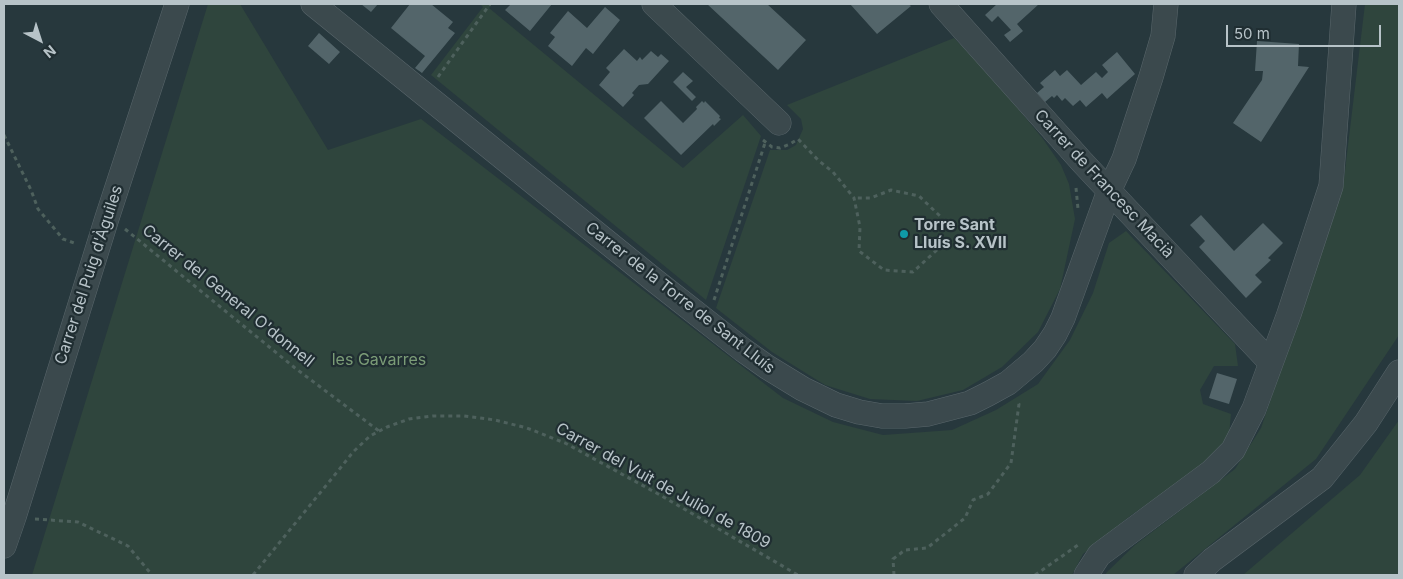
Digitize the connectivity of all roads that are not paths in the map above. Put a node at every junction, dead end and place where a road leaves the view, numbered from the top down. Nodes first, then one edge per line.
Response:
1 (177, 4) edge
2 (313, 4) edge
3 (654, 4) edge
4 (940, 4) edge
5 (1166, 4) edge
6 (1344, 4) edge
7 (779, 123) dead end
8 (1109, 191) junction
9 (1270, 362) junction
10 (1399, 372) edge
11 (7, 533) edge
12 (1086, 575) edge
13 (1196, 575) edge

1 - 11 street, Carrer del Puig d'Àguiles
2 - 8 street, Carrer de la Torre de Sant Lluís
3 - 7 street
4 - 8 street, Carrer de Francesc Macià
5 - 8 street, Carrer de la Torre de Sant Lluís
6 - 9 street
8 - 9 street, Carrer de Francesc Macià
9 - 12 street
10 - 13 street

